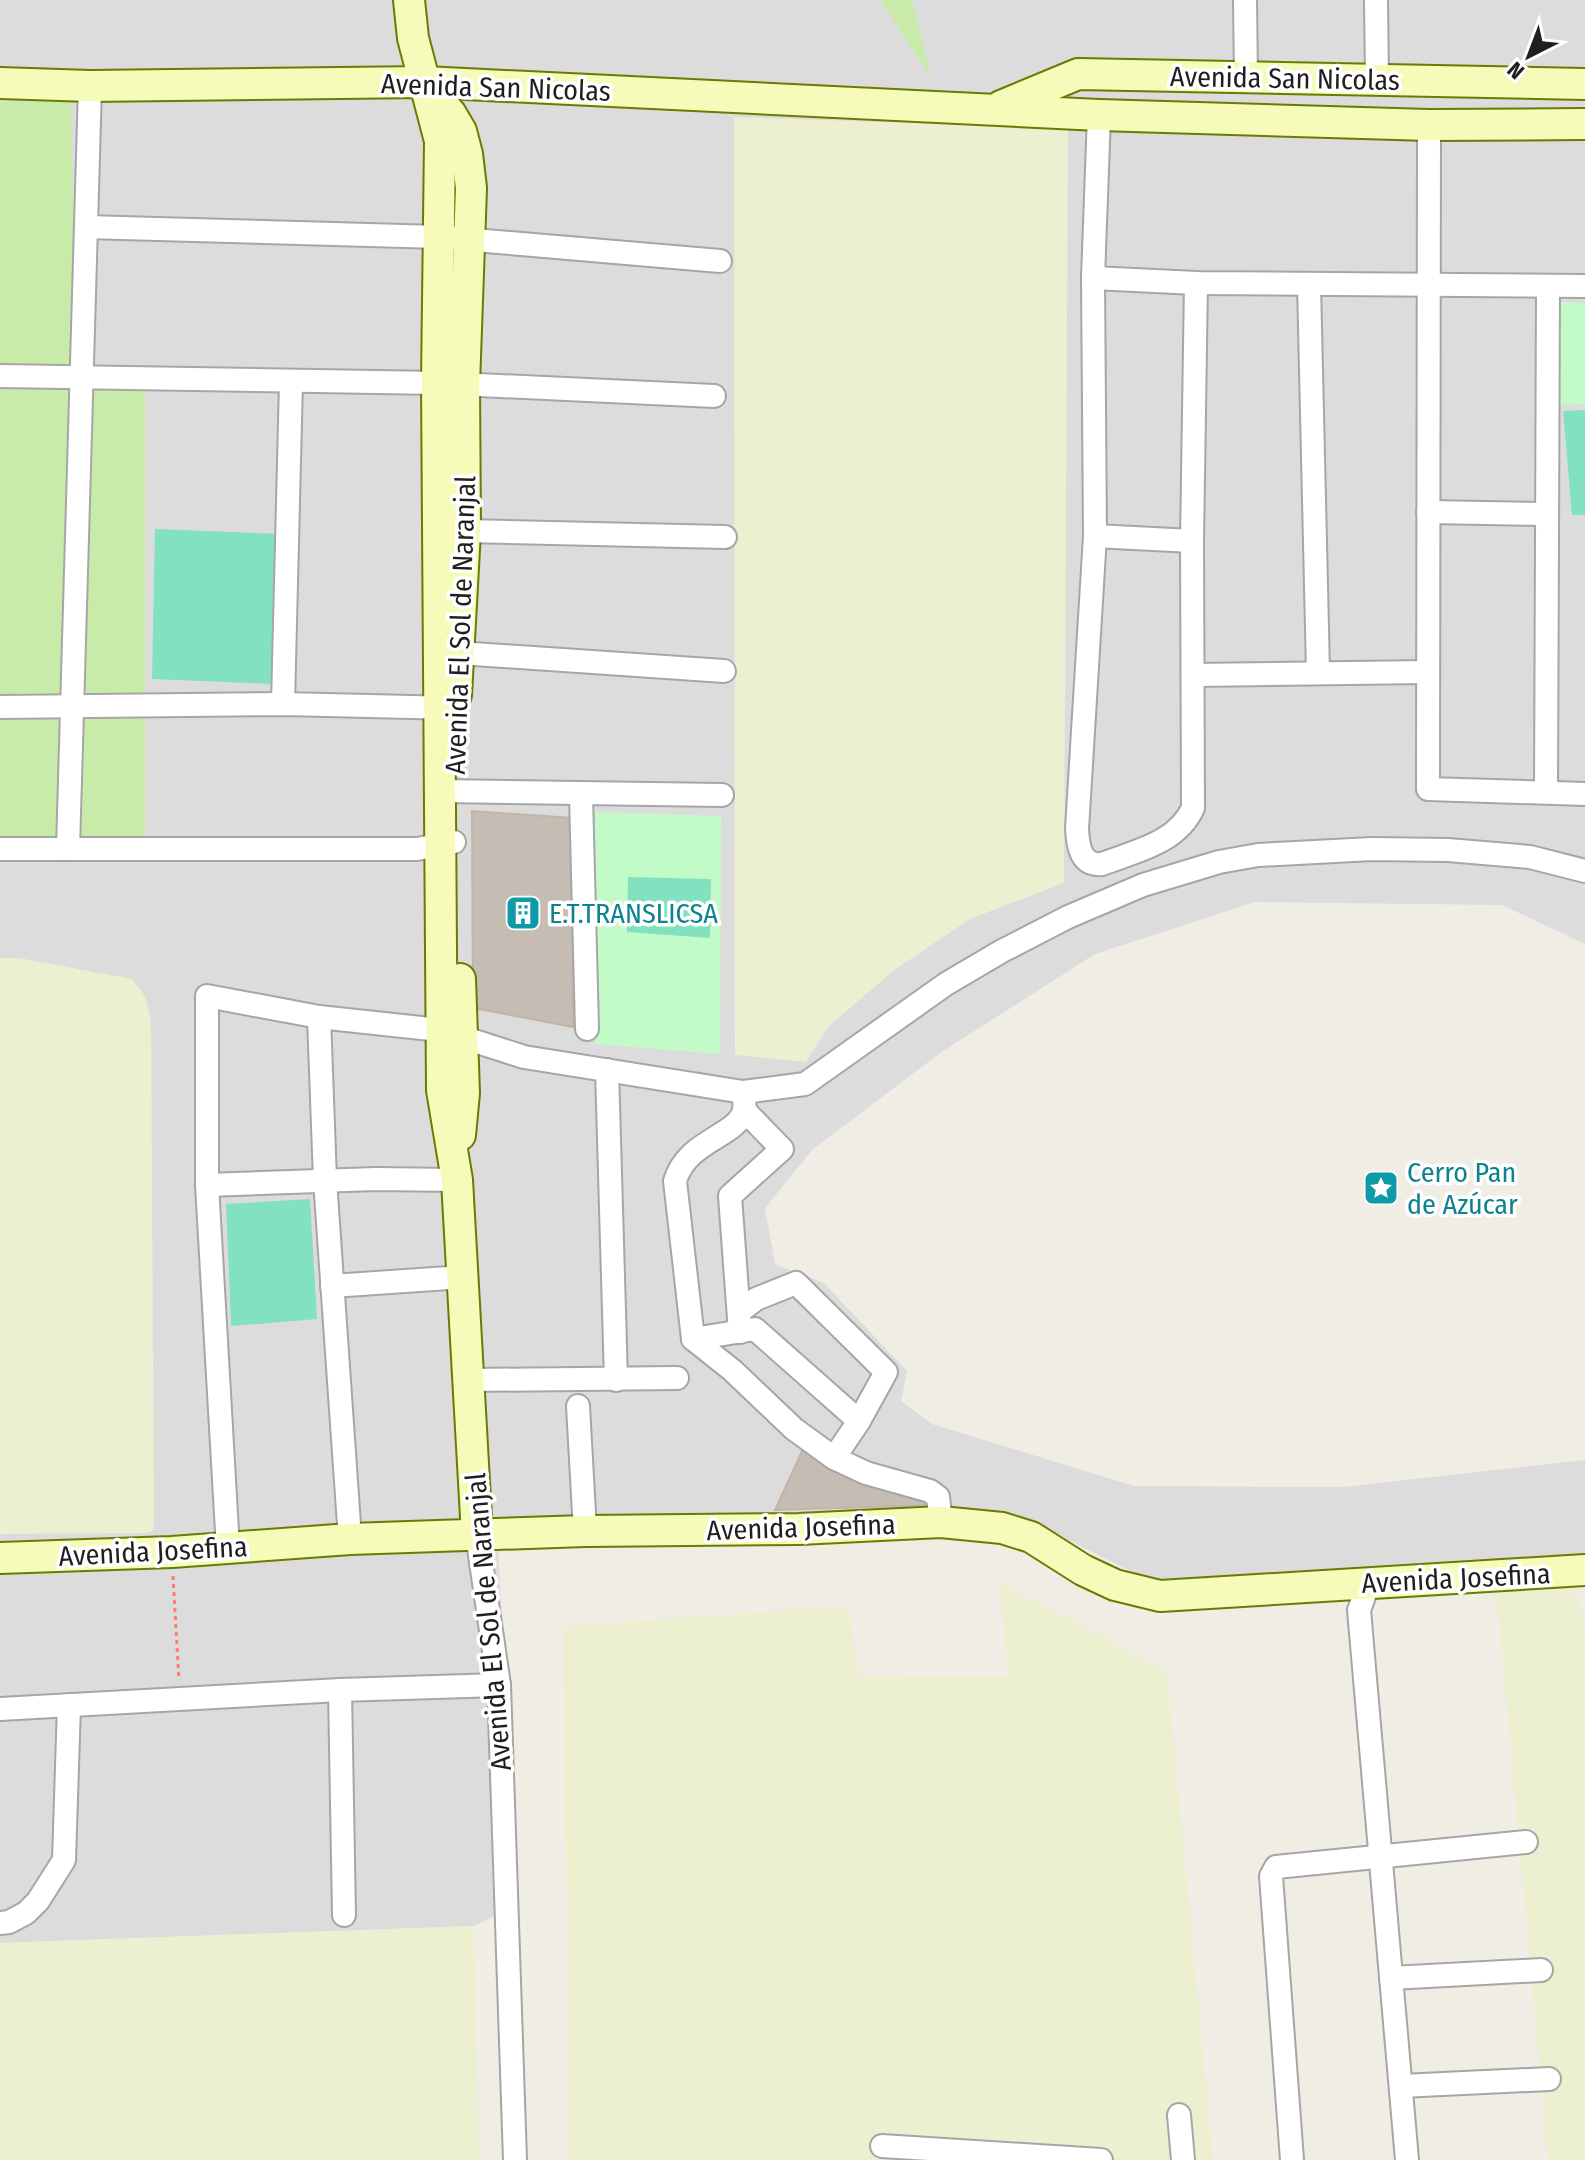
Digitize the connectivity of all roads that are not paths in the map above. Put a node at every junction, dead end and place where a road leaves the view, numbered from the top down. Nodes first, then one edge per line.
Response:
1 (409, 0) edge
2 (1245, 0) edge
3 (1376, 0) edge
4 (1246, 76) junction
5 (1377, 80) junction
6 (425, 82) junction
7 (0, 83) edge
8 (1585, 84) edge
9 (90, 86) junction
10 (991, 109) junction
11 (1099, 115) junction
12 (1585, 124) edge
13 (1429, 125) junction
14 (86, 227) junction
15 (454, 238) junction
16 (720, 261) dead end
17 (1093, 278) junction
18 (1196, 283) junction
19 (1309, 284) junction
20 (1429, 285) junction
21 (1548, 286) junction
22 (1585, 286) edge
23 (0, 376) edge
24 (82, 378) junction
25 (291, 382) junction
26 (450, 384) junction
27 (714, 396) dead end
28 (1428, 512) junction
29 (1545, 514) junction
30 (465, 531) junction
31 (1095, 536) junction
32 (725, 537) dead end
33 (1192, 541) junction
34 (459, 653) junction
35 (724, 671) dead end
36 (1318, 672) junction
37 (1428, 672) junction
38 (1194, 675) junction
39 (283, 704) junction
40 (73, 706) junction
41 (0, 707) edge
42 (446, 708) junction
43 (447, 792) junction
44 (1546, 792) junction
45 (1585, 794) edge
46 (581, 795) junction
47 (722, 795) dead end
48 (447, 843) junction
49 (0, 849) edge
50 (68, 849) junction
51 (1585, 871) edge
52 (319, 1017) junction
53 (587, 1029) dead end
54 (451, 1033) junction
55 (607, 1070) junction
56 (744, 1101) junction
57 (325, 1180) junction
58 (457, 1180) junction
59 (207, 1185) junction
60 (463, 1277) junction
61 (332, 1286) junction
62 (740, 1322) junction
63 (693, 1339) junction
64 (677, 1378) dead end
65 (470, 1380) junction
66 (616, 1380) junction
67 (578, 1406) dead end
68 (859, 1421) junction
69 (834, 1458) junction
70 (941, 1522) junction
71 (585, 1531) junction
72 (477, 1535) junction
73 (350, 1539) junction
74 (228, 1549) junction
75 (0, 1558) edge
76 (1585, 1570) edge
77 (1369, 1583) junction
78 (499, 1685) junction
79 (340, 1690) junction
80 (69, 1705) junction
81 (0, 1709) edge
82 (1526, 1842) dead end
83 (1381, 1857) junction
84 (344, 1915) dead end
85 (0, 1923) edge
86 (1541, 1970) dead end
87 (1391, 1978) junction
88 (1549, 2079) dead end
89 (1401, 2086) junction
90 (1179, 2115) dead end
91 (882, 2146) dead end
92 (515, 2160) edge
93 (1101, 2160) edge
94 (1183, 2160) edge
95 (1292, 2160) edge
96 (1407, 2160) edge

1 - 6 street, Avenida El Sol de Naranjal
2 - 4 street
3 - 5 street
4 - 5 street, Avenida San Nicolas
4 - 10 street, Avenida San Nicolas
5 - 8 street, Avenida San Nicolas
6 - 9 street, Avenida San Nicolas
6 - 10 street, Avenida San Nicolas
6 - 15 street, Avenida El Sol de Naranjal
7 - 9 street, Avenida San Nicolas
9 - 14 street
10 - 11 street, Avenida San Nicolas
11 - 13 street, Avenida San Nicolas
11 - 17 street
12 - 13 street, Avenida San Nicolas
13 - 20 street
14 - 15 street
14 - 24 street
15 - 16 street
15 - 26 street, Avenida El Sol de Naranjal
17 - 18 street
17 - 31 street
18 - 19 street
18 - 33 street
19 - 20 street
19 - 36 street
20 - 21 street
20 - 28 street
21 - 22 street
21 - 29 street
23 - 24 street
24 - 25 street
24 - 40 street
25 - 26 street
25 - 39 street
26 - 27 street
26 - 30 street, Avenida El Sol de Naranjal
26 - 42 street, Avenida El Sol de Naranjal
28 - 29 street
28 - 37 street
29 - 44 street
30 - 32 street
30 - 34 street, Avenida El Sol de Naranjal
31 - 33 street
31 - 38 street
33 - 38 street
34 - 35 street
34 - 42 street, Avenida El Sol de Naranjal
36 - 37 street
36 - 38 street
37 - 44 street
39 - 40 street
39 - 42 street
40 - 41 street
40 - 50 street
42 - 43 street, Avenida El Sol de Naranjal
43 - 46 street
43 - 48 street, Avenida El Sol de Naranjal
44 - 45 street
46 - 47 street
46 - 53 street
48 - 50 street
48 - 54 street, Avenida El Sol de Naranjal
49 - 50 street
51 - 56 street
52 - 54 street
52 - 57 street
52 - 59 street
54 - 55 street
54 - 58 street, Avenida El Sol de Naranjal
55 - 56 street
55 - 66 street
56 - 62 street
56 - 63 street
57 - 58 street
57 - 59 street
57 - 61 street
58 - 60 street, Avenida El Sol de Naranjal
59 - 74 street
60 - 61 street
60 - 65 street, Avenida El Sol de Naranjal
61 - 73 street
62 - 63 street
62 - 68 street
62 - 68 street
63 - 69 street
64 - 66 street
65 - 66 street
65 - 72 street, Avenida El Sol de Naranjal
67 - 71 street
68 - 69 street
69 - 70 street
70 - 71 street, Avenida Josefina
70 - 77 street, Avenida Josefina
71 - 72 street, Avenida Josefina
72 - 73 street, Avenida Josefina
72 - 78 street, Avenida El Sol de Naranjal
73 - 74 street, Avenida Josefina
74 - 75 street, Avenida Josefina
76 - 77 street, Avenida Josefina
77 - 83 street
78 - 79 street
78 - 92 street, Avenida El Sol de Naranjal
79 - 80 street
79 - 84 street
80 - 81 street
80 - 85 street
82 - 83 street
83 - 87 street
83 - 95 street
86 - 87 street
87 - 89 street
88 - 89 street
89 - 96 street
90 - 94 street
91 - 93 street

